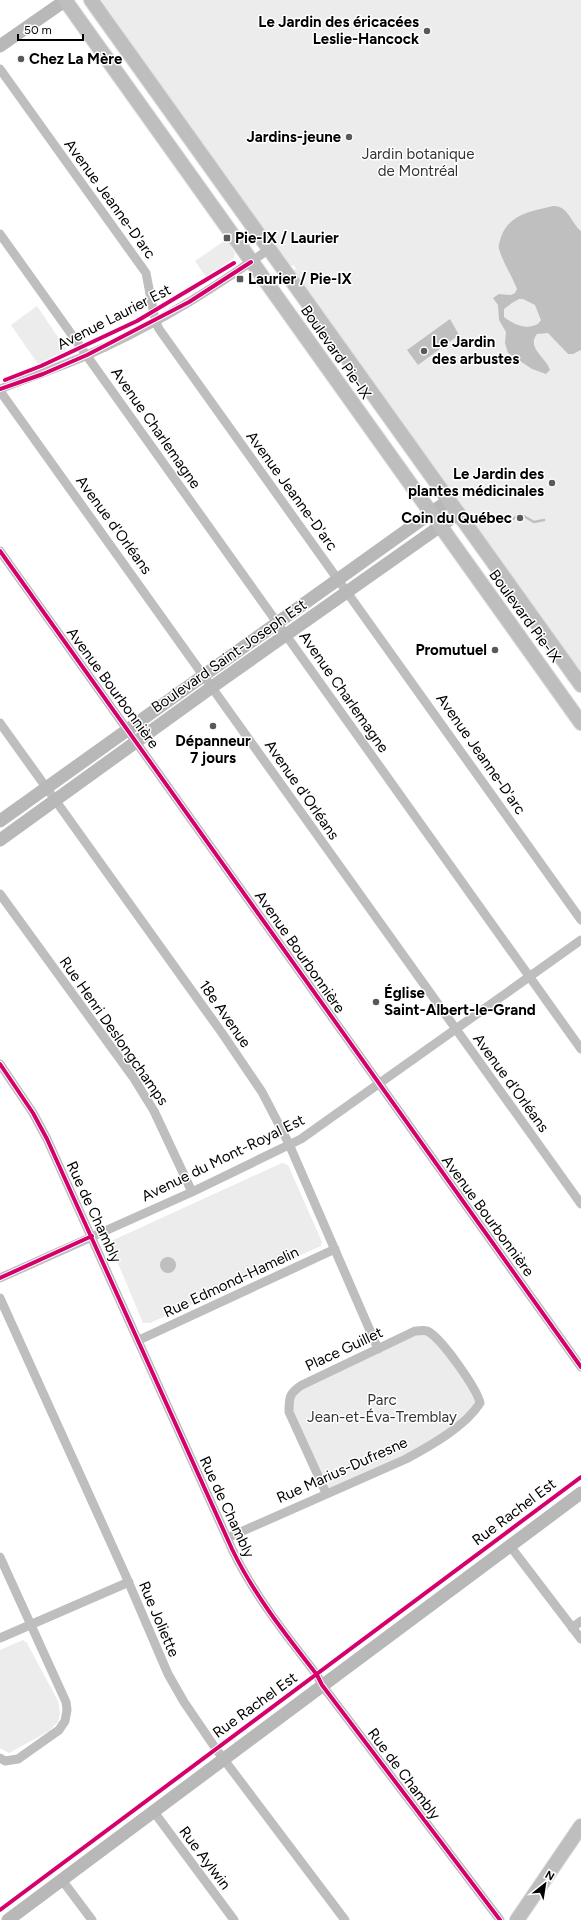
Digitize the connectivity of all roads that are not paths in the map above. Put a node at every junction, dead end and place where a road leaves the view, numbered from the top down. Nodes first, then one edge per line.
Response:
1 (65, 0) edge
2 (91, 0) edge
3 (0, 46) edge
4 (0, 69) edge
5 (0, 234) edge
6 (269, 249) junction
7 (251, 262) junction
8 (155, 320) junction
9 (87, 355) junction
10 (0, 390) edge
11 (449, 500) junction
12 (459, 513) junction
13 (430, 514) junction
14 (440, 526) junction
15 (0, 551) edge
16 (339, 579) junction
17 (348, 592) junction
18 (277, 624) junction
19 (286, 635) junction
20 (204, 676) junction
21 (581, 685) edge
22 (212, 687) junction
23 (0, 723) edge
24 (581, 723) edge
25 (128, 730) junction
26 (137, 742) junction
27 (47, 788) junction
28 (56, 800) junction
29 (0, 821) edge
30 (0, 840) edge
31 (0, 894) edge
32 (581, 920) edge
33 (581, 940) edge
34 (529, 976) junction
35 (455, 1028) junction
36 (581, 1050) edge
37 (0, 1064) edge
38 (378, 1084) junction
39 (289, 1144) junction
40 (192, 1192) junction
41 (581, 1204) edge
42 (92, 1236) junction
43 (335, 1249) junction
44 (0, 1278) edge
45 (0, 1298) edge
46 (138, 1340) junction
47 (378, 1349) junction
48 (581, 1367) edge
49 (480, 1403) joint
50 (326, 1493) junction
51 (581, 1493) edge
52 (227, 1538) junction
53 (510, 1546) junction
54 (0, 1557) edge
55 (128, 1582) junction
56 (581, 1621) edge
57 (30, 1624) junction
58 (572, 1628) junction
59 (0, 1638) edge
60 (581, 1639) edge
61 (322, 1685) junction
62 (0, 1758) edge
63 (225, 1759) junction
64 (154, 1812) junction
65 (581, 1826) edge
66 (62, 1880) junction
67 (8, 1920) edge
68 (92, 1920) edge
69 (234, 1920) edge
70 (346, 1920) edge
71 (500, 1920) edge
72 (517, 1920) edge

1 - 3 main road
1 - 7 main road, Boulevard Pie-IX
2 - 6 main road, Boulevard Pie-IX
4 - 8 street, Avenue Jeanne-D'arc
5 - 9 street, Avenue Charlemagne
6 - 7 street, Avenue Laurier Est
6 - 11 main road, Boulevard Pie-IX
7 - 8 street, Avenue Laurier Est
7 - 13 main road, Boulevard Pie-IX
8 - 9 street, Avenue Laurier Est
8 - 16 street, Avenue Jeanne-D'arc
9 - 10 street, Avenue Laurier Est
9 - 18 street, Avenue Charlemagne
10 - 20 street, Avenue d'Orléans
11 - 12 main road, Boulevard Pie-IX
11 - 13 main road, Boulevard Saint-Joseph Est
12 - 14 main road, Boulevard Saint-Joseph Est
12 - 21 main road, Boulevard Pie-IX
13 - 14 main road, Boulevard Pie-IX
13 - 16 main road, Boulevard Saint-Joseph Est
14 - 17 main road, Boulevard Saint-Joseph Est
14 - 24 main road, Boulevard Pie-IX
15 - 25 street, Avenue Bourbonnière
16 - 17 street, Avenue Jeanne-D'arc
16 - 18 main road, Boulevard Saint-Joseph Est
17 - 19 main road, Boulevard Saint-Joseph Est
17 - 32 street, Avenue Jeanne-D'arc
18 - 19 street, Avenue Charlemagne
18 - 20 main road, Boulevard Saint-Joseph Est
19 - 22 main road, Boulevard Saint-Joseph Est
19 - 34 street, Avenue Charlemagne
20 - 22 street, Avenue d'Orléans
20 - 25 main road, Boulevard Saint-Joseph Est
22 - 26 main road, Boulevard Saint-Joseph Est
22 - 35 street, Avenue d'Orléans
23 - 27 street, 18e Avenue
25 - 26 street, Avenue Bourbonnière
25 - 27 main road, Boulevard Saint-Joseph Est
26 - 28 main road, Boulevard Saint-Joseph Est
26 - 38 street, Avenue Bourbonnière
27 - 28 street, 18e Avenue
27 - 29 main road, Boulevard Saint-Joseph Est
28 - 30 main road, Boulevard Saint-Joseph Est
28 - 39 street, 18e Avenue
31 - 40 street, Rue Henri Deslongchamps
33 - 34 street, Avenue du Mont-Royal Est
34 - 35 street, Avenue du Mont-Royal Est
34 - 36 street, Avenue Charlemagne
35 - 38 street, Avenue du Mont-Royal Est
35 - 41 street, Avenue d'Orléans
37 - 42 street, Rue de Chambly
38 - 39 street, Avenue du Mont-Royal Est
38 - 48 street, Avenue Bourbonnière
39 - 40 street, Avenue du Mont-Royal Est
39 - 43 street, 18e Avenue
40 - 42 street, Avenue du Mont-Royal Est
42 - 44 street, Avenue du Mont-Royal Est
42 - 46 street, Rue de Chambly
43 - 46 street, Rue Edmond-Hamelin
43 - 47 street, 18e Avenue
45 - 55 street, Rue Joliette
46 - 52 street, Rue de Chambly
47 - 49 street, Place Guillet
47 - 50 street, Place Guillet
49 - 50 street, Rue Marius-Dufresne
50 - 52 street, Rue Marius-Dufresne
51 - 53 main road, Rue Rachel Est
52 - 61 street, Rue de Chambly
53 - 58 street
53 - 61 main road, Rue Rachel Est
54 - 57 street
55 - 57 street
55 - 63 street, Rue Joliette
56 - 58 street
57 - 59 street
57 - 62 street
58 - 60 street
61 - 63 main road, Rue Rachel Est
61 - 71 street, Rue de Chambly
63 - 64 main road, Rue Rachel Est
63 - 70 street, Rue Joliette
64 - 66 main road, Rue Rachel Est
64 - 69 street, Rue Aylwin
65 - 72 main road
66 - 67 main road, Rue Rachel Est
66 - 68 street

